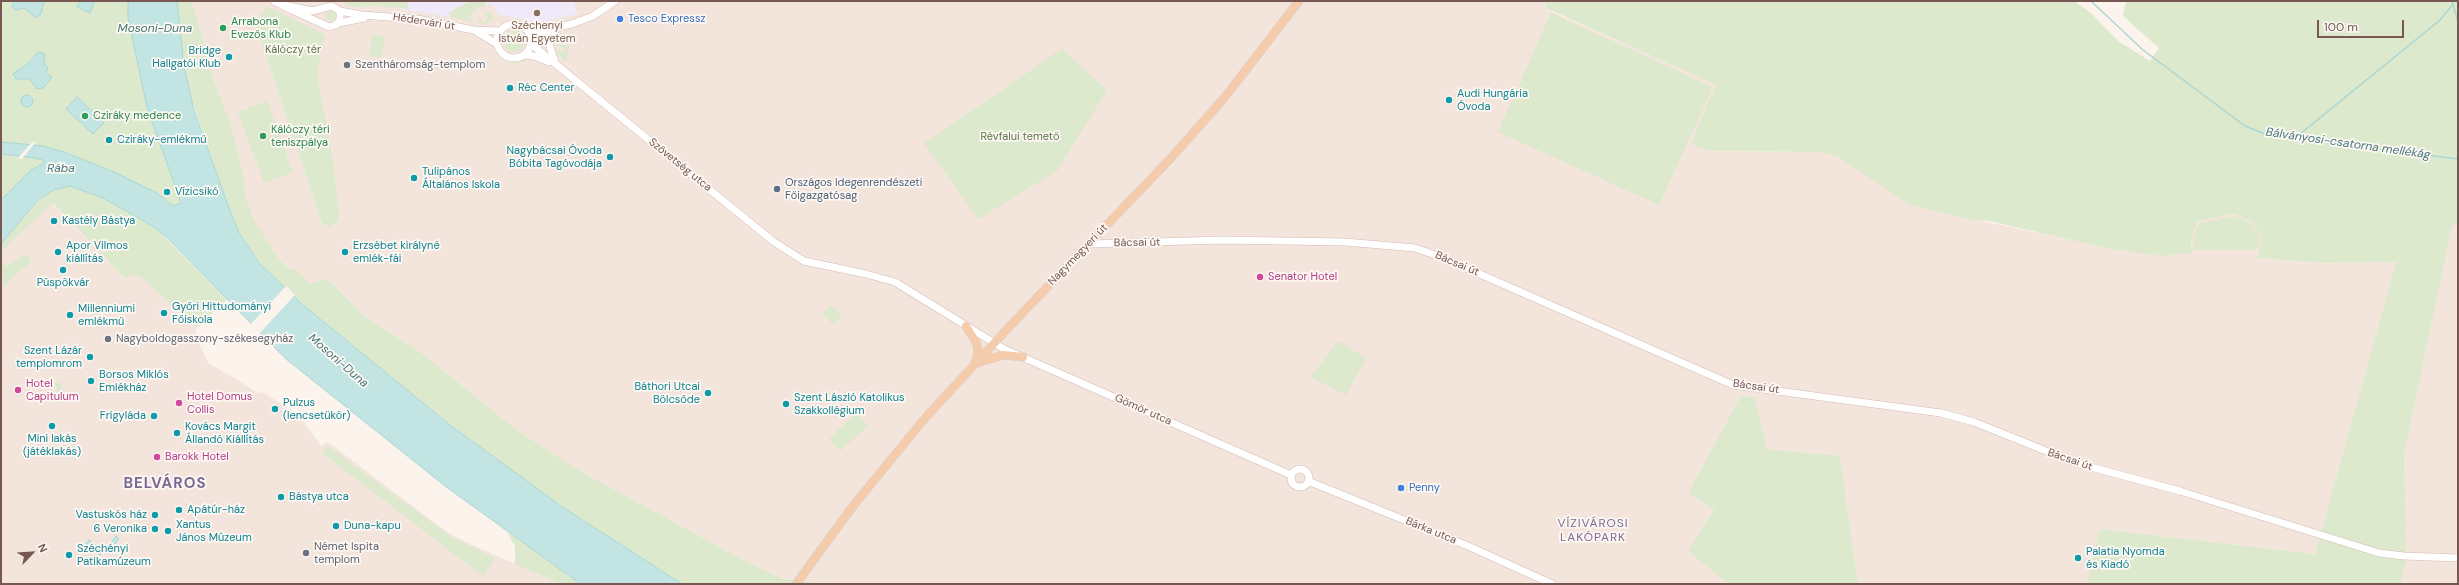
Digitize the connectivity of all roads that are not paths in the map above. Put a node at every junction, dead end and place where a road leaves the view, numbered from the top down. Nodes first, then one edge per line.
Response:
1 (615, 1) edge
2 (1299, 1) edge
3 (277, 3) edge
4 (323, 9) junction
5 (340, 11) junction
6 (375, 16) junction
7 (339, 23) junction
8 (323, 24) junction
9 (558, 28) junction
10 (474, 30) junction
11 (526, 30) junction
12 (499, 32) junction
13 (531, 43) junction
14 (497, 44) junction
15 (524, 55) junction
16 (556, 64) junction
17 (1090, 244) junction
18 (885, 279) joint
19 (966, 326) junction
20 (995, 344) junction
21 (1023, 357) junction
22 (974, 366) junction
23 (1291, 475) junction
24 (1308, 481) junction
25 (2458, 558) edge
26 (796, 584) edge
27 (1552, 584) edge

1 - 9 street
2 - 17 main road, Nagymegyeri út
3 - 4 street
3 - 8 street
4 - 5 street
4 - 8 street
5 - 6 street, Hédervári út
5 - 7 street
6 - 7 street, Hédervári út
6 - 10 street, Hédervári út
7 - 8 street
9 - 11 street
9 - 13 street
9 - 16 street
10 - 12 street, Hédervári út
10 - 14 street, Hédervári út
11 - 12 street
11 - 13 street
12 - 14 street
13 - 15 street
13 - 16 street, Szövetség utca
14 - 15 street
15 - 16 street, Szövetség utca
16 - 18 street, Szövetség utca
17 - 20 main road, Nagymegyeri út
17 - 25 street, Bácsai út
18 - 19 street, Gömör utca
19 - 20 street, Gömör utca
19 - 22 main road
20 - 21 street, Gömör utca
20 - 22 main road, Nagymegyeri út
21 - 22 main road
21 - 23 street, Gömör utca
22 - 26 main road, Nagymegyeri út
23 - 24 street
23 - 24 street
24 - 27 street, Bárka utca

